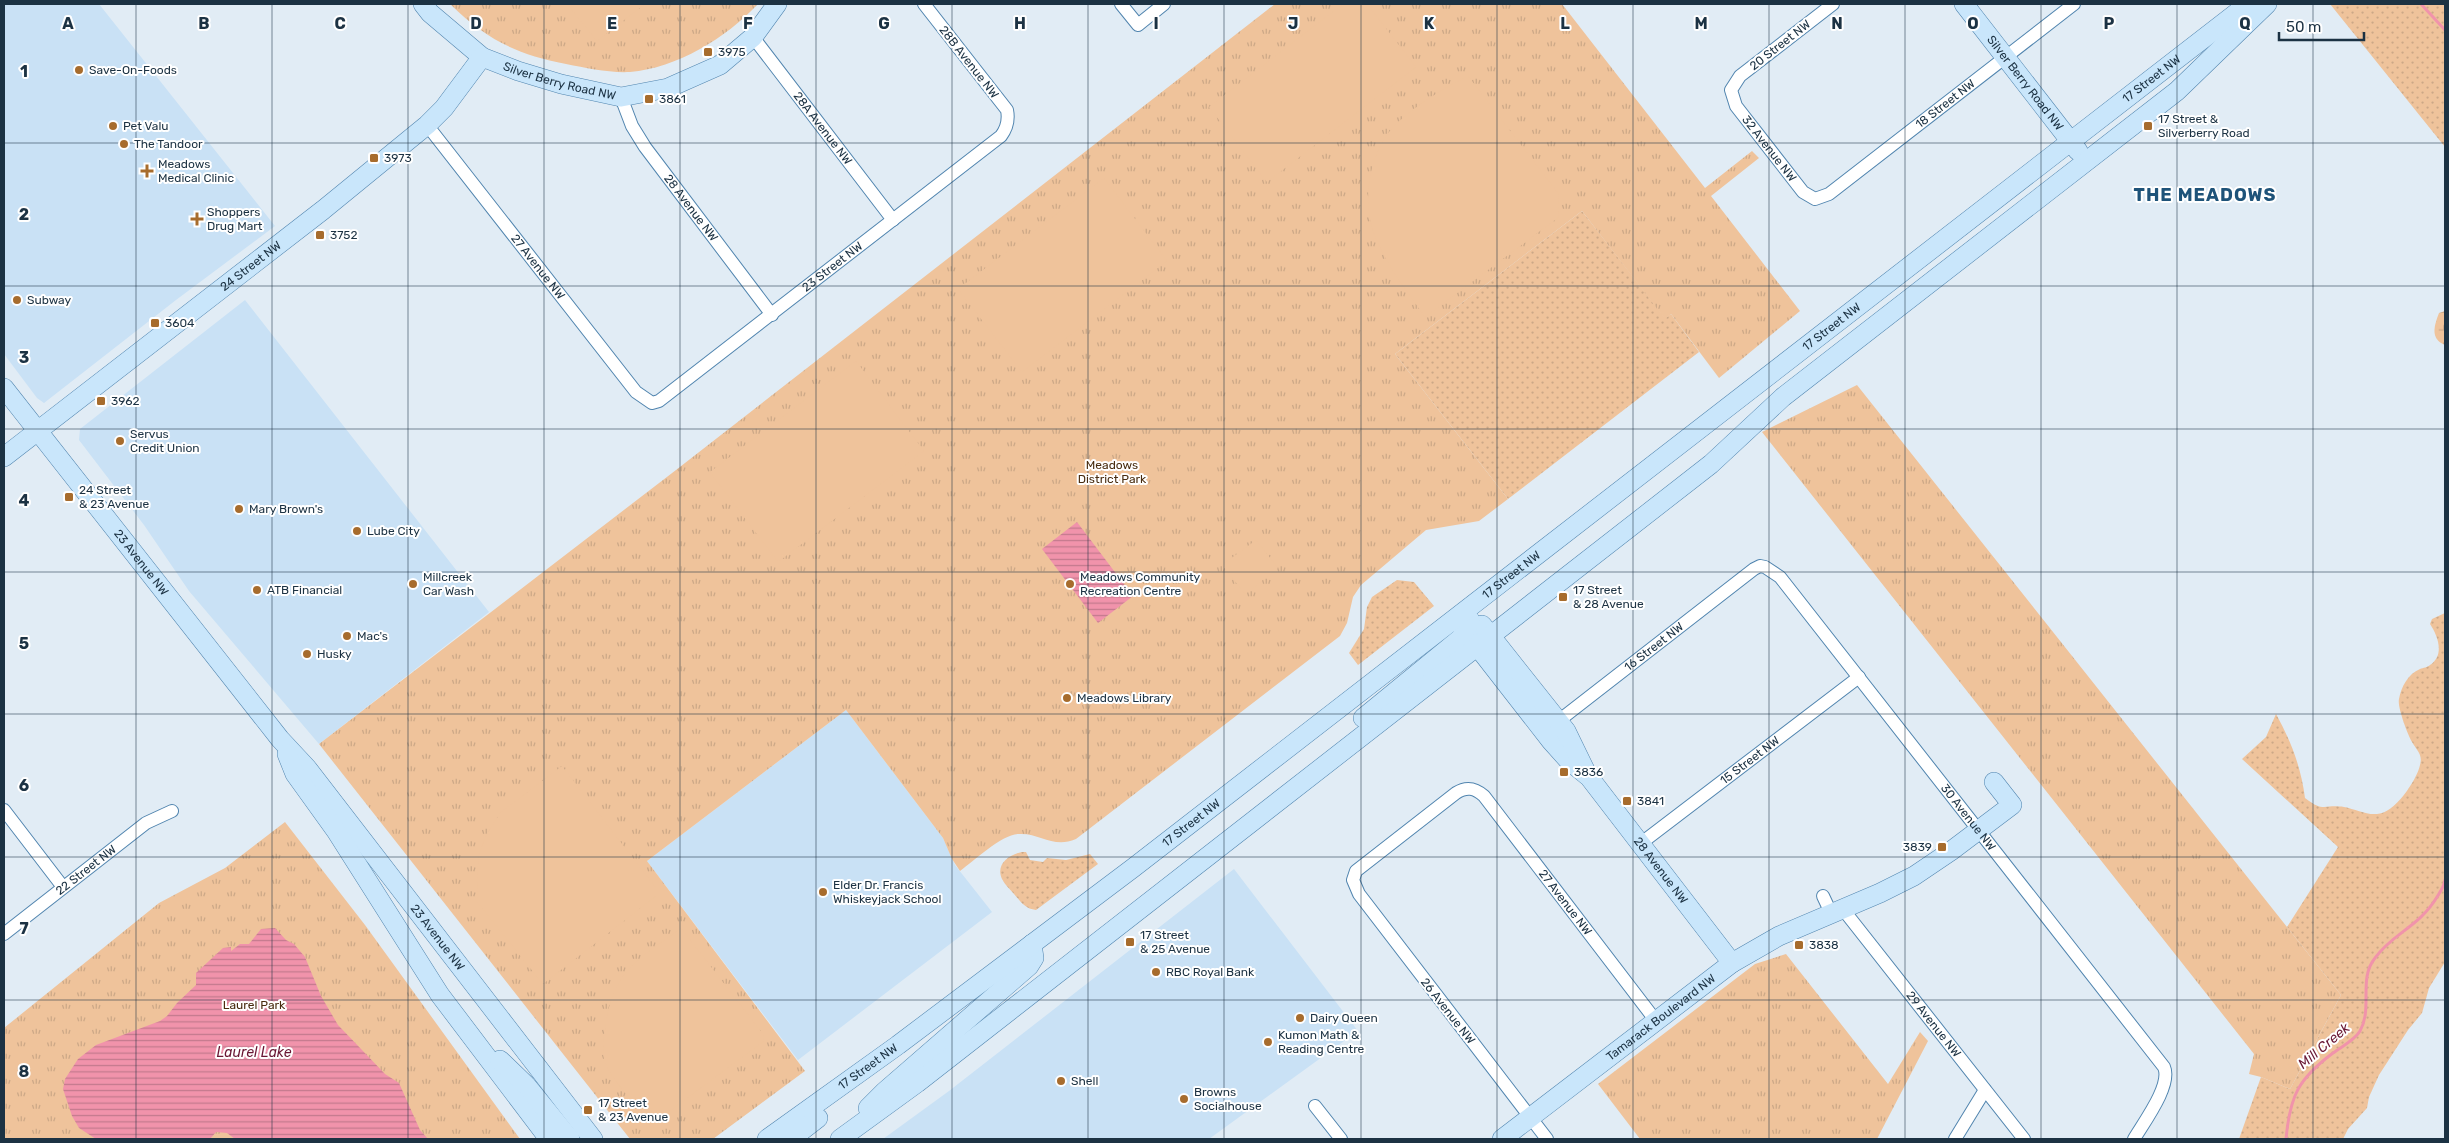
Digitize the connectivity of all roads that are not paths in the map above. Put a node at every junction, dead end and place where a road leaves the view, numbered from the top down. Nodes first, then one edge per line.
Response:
1 (423, 4) edge
2 (777, 4) edge
3 (924, 4) edge
4 (1122, 4) edge
5 (1164, 4) edge
6 (1833, 4) edge
7 (1964, 4) edge
8 (2074, 4) edge
9 (2248, 4) edge
10 (2267, 4) edge
11 (753, 37) junction
12 (482, 57) junction
13 (2005, 57) junction
14 (1731, 90) joint
15 (621, 97) junction
16 (1008, 123) joint
17 (427, 125) junction
18 (2070, 142) junction
19 (2086, 162) junction
20 (1816, 199) joint
21 (893, 220) junction
22 (772, 315) junction
23 (4, 388) edge
24 (652, 404) joint
25 (37, 431) junction
26 (4, 457) edge
27 (1765, 567) joint
28 (1472, 628) junction
29 (1859, 677) junction
30 (1551, 726) junction
31 (280, 738) junction
32 (1994, 782) dead end
33 (4, 810) edge
34 (172, 811) dead end
35 (1979, 830) junction
36 (1640, 844) junction
37 (1353, 880) joint
38 (63, 887) junction
39 (1832, 906) junction
40 (4, 934) edge
41 (1032, 944) junction
42 (1732, 963) junction
43 (453, 1014) junction
44 (1656, 1021) junction
45 (882, 1057) junction
46 (1985, 1090) junction
47 (1315, 1106) dead end
48 (1530, 1118) junction
49 (586, 1137) edge
50 (843, 1137) edge
51 (550, 1139) edge
52 (767, 1139) edge
53 (791, 1139) edge
54 (1342, 1139) edge
55 (1502, 1139) edge
56 (1547, 1139) edge
57 (1955, 1139) edge
58 (2024, 1139) edge
59 (2134, 1139) edge

1 - 12 main road, Silver Berry Road NW
2 - 11 main road, Silver Berry Road NW
3 - 16 street, 28B Avenue NW
4 - 5 street
6 - 14 street, 20 Street NW
7 - 13 main road, Silver Berry Road NW
8 - 13 street, 18 Street NW
9 - 18 main road, 17 Street NW
10 - 19 main road, 17 Street NW
11 - 15 main road, Silver Berry Road NW
11 - 21 street, 28A Avenue NW
12 - 15 main road, Silver Berry Road NW
12 - 17 main road, 24 Street NW
13 - 18 main road, Silver Berry Road NW
13 - 20 street, 18 Street NW
14 - 20 street, 32 Avenue NW
15 - 22 street, 28 Avenue NW
16 - 21 street, 23 Street NW
17 - 24 street, 27 Avenue NW
17 - 25 main road, 24 Street NW
18 - 19 main road, Silver Berry Road NW
18 - 28 main road, 17 Street NW
19 - 28 main road, 17 Street NW
21 - 22 street, 23 Street NW
22 - 24 street, 23 Street NW
23 - 25 main road, 23 Avenue NW
25 - 26 main road, 24 Street NW
25 - 31 main road, 23 Avenue NW
27 - 29 street, 30 Avenue NW
27 - 30 street, 16 Street NW
28 - 30 main road, 28 Avenue NW
28 - 41 main road, 17 Street NW
28 - 50 main road
29 - 35 street, 30 Avenue NW
29 - 36 street, 15 Street NW
30 - 36 main road, 28 Avenue NW
31 - 43 main road, 23 Avenue NW
31 - 49 main road, 23 Avenue NW
32 - 35 main road, Tamarack Boulevard NW
33 - 38 street
34 - 38 street, 22 Street NW
35 - 39 main road, Tamarack Boulevard NW
35 - 59 street, 30 Avenue NW
36 - 42 main road, 28 Avenue NW
37 - 44 street, 27 Avenue NW
37 - 48 street, 26 Avenue NW
38 - 40 street, 22 Street NW
39 - 42 main road, Tamarack Boulevard NW
39 - 46 street, 29 Avenue NW
41 - 45 main road, 17 Street NW
41 - 50 main road
42 - 44 main road, Tamarack Boulevard NW
43 - 49 main road
43 - 51 main road, 23 Avenue NW
44 - 48 main road, Tamarack Boulevard NW
45 - 52 main road, 17 Street NW
45 - 53 main road
46 - 57 street
46 - 58 street, 29 Avenue NW
47 - 54 street
48 - 55 main road, Tamarack Boulevard NW
48 - 56 street, 26 Avenue NW

